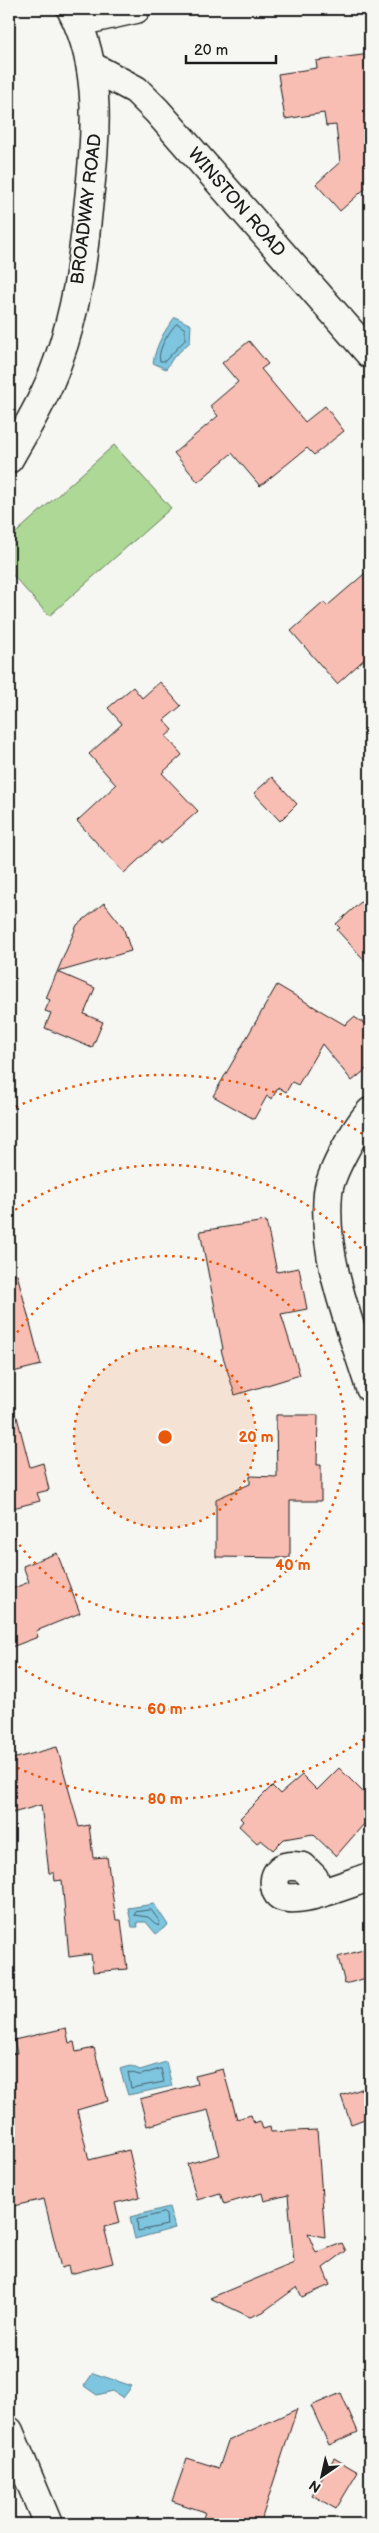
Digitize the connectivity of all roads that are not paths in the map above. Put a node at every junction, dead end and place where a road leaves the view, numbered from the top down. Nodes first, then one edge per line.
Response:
1 (136, 9) edge
2 (75, 15) edge
3 (91, 66) junction
4 (370, 354) edge
5 (9, 459) edge
6 (370, 1112) edge
7 (370, 1388) edge
8 (370, 1877) edge
9 (320, 1893) dead end
10 (9, 2431) edge
11 (48, 2524) edge

1 - 2 street
2 - 3 street, BROADWAY ROAD
3 - 4 street, WINSTON ROAD
3 - 5 street, BROADWAY ROAD
6 - 7 street
8 - 9 street
10 - 11 street

